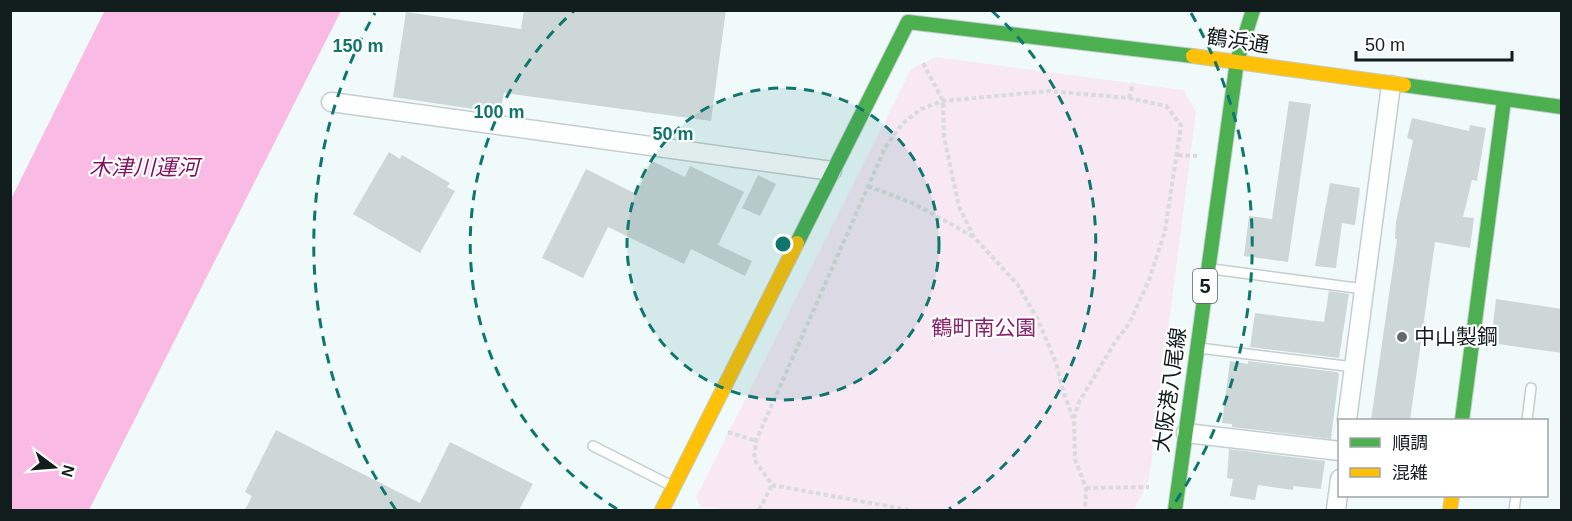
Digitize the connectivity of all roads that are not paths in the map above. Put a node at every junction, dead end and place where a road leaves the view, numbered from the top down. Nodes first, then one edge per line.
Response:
1 (1253, 10) edge
2 (1233, 28) dead end
3 (1237, 61) junction
4 (1391, 85) junction
5 (1504, 100) junction
6 (331, 102) dead end
7 (1562, 107) edge
8 (832, 171) junction
9 (1208, 268) junction
10 (1364, 289) junction
11 (1197, 348) junction
12 (1354, 367) junction
13 (1531, 388) dead end
14 (1347, 419) edge
15 (1462, 419) edge
16 (1527, 419) edge
17 (1186, 433) junction
18 (593, 446) dead end
19 (1338, 451) edge
20 (674, 487) junction
21 (1338, 494) edge
22 (662, 510) edge
23 (1175, 510) edge
24 (1336, 510) edge

1 - 3 street, 大阪港八尾線 / 5
2 - 3 street, 大阪港八尾線 / 5
3 - 4 street, 鶴浜通
3 - 8 street, 鶴浜通
3 - 9 street, 大阪港八尾線 / 5
4 - 5 street, 鶴浜通
4 - 10 street
5 - 7 street, 鶴浜通
5 - 15 street
6 - 8 street
8 - 20 street
9 - 10 lane
9 - 11 street, 大阪港八尾線 / 5
10 - 12 street
11 - 12 lane
11 - 17 street, 大阪港八尾線 / 5
12 - 14 street
13 - 16 lane
17 - 19 street
17 - 23 street, 大阪港八尾線 / 5
18 - 20 lane
20 - 22 street
21 - 24 street

